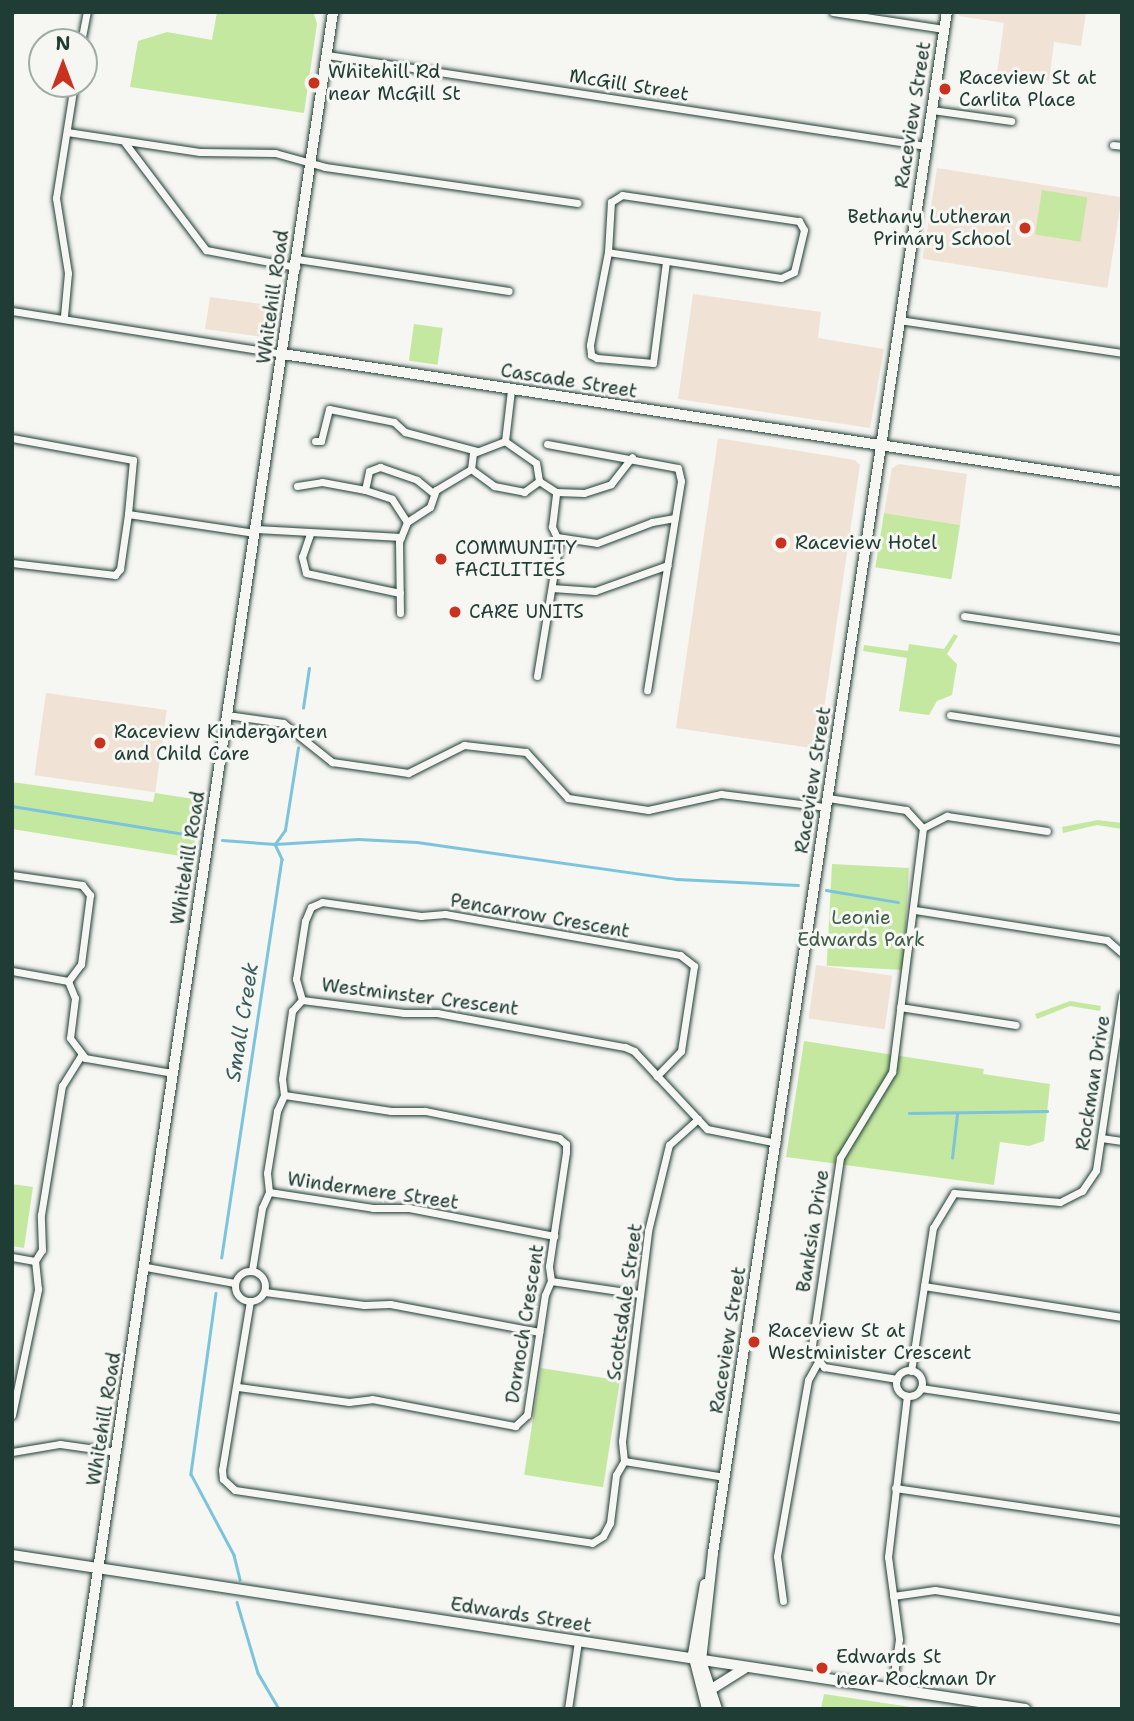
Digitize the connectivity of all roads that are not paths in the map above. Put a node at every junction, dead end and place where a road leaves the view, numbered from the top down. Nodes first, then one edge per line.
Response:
1 (333, 12) edge
2 (833, 12) edge
3 (947, 12) edge
4 (944, 29) junction
5 (327, 55) junction
6 (72, 98) edge
7 (932, 110) junction
8 (1011, 121) dead end
9 (67, 132) junction
10 (125, 143) junction
11 (1113, 145) dead end
12 (926, 146) junction
13 (1122, 146) edge
14 (311, 162) junction
15 (577, 203) dead end
16 (608, 252) junction
17 (666, 262) junction
18 (296, 263) junction
19 (509, 291) dead end
20 (12, 311) edge
21 (64, 316) junction
22 (899, 320) junction
23 (1122, 353) edge
24 (283, 354) junction
25 (512, 390) junction
26 (12, 438) edge
27 (315, 441) dead end
28 (505, 441) junction
29 (547, 444) dead end
30 (881, 447) junction
31 (477, 451) junction
32 (632, 457) junction
33 (471, 469) junction
34 (539, 481) junction
35 (1122, 482) edge
36 (297, 486) dead end
37 (365, 490) junction
38 (555, 492) junction
39 (434, 495) junction
40 (128, 514) junction
41 (675, 518) junction
42 (407, 522) junction
43 (255, 531) junction
44 (310, 534) junction
45 (401, 537) junction
46 (557, 537) junction
47 (12, 563) edge
48 (668, 565) junction
49 (552, 587) junction
50 (400, 593) junction
51 (400, 613) dead end
52 (964, 616) dead end
53 (1122, 639) edge
54 (537, 676) dead end
55 (647, 690) dead end
56 (227, 715) junction
57 (950, 715) dead end
58 (1122, 741) edge
59 (827, 802) junction
60 (923, 828) junction
61 (1047, 831) dead end
62 (12, 875) edge
63 (915, 910) junction
64 (1122, 953) edge
65 (12, 971) edge
66 (68, 981) junction
67 (1122, 995) edge
68 (302, 1000) junction
69 (900, 1007) junction
70 (1016, 1025) dead end
71 (1119, 1040) edge
72 (81, 1055) junction
73 (173, 1073) junction
74 (657, 1076) junction
75 (284, 1095) junction
76 (698, 1119) junction
77 (1101, 1138) junction
78 (1122, 1141) edge
79 (776, 1143) junction
80 (269, 1192) junction
81 (554, 1236) junction
82 (12, 1257) edge
83 (36, 1261) junction
84 (146, 1267) junction
85 (252, 1270) junction
86 (551, 1281) junction
87 (235, 1283) junction
88 (924, 1286) junction
89 (265, 1292) junction
90 (639, 1294) junction
91 (250, 1301) junction
92 (1122, 1317) edge
93 (539, 1332) junction
94 (12, 1351) edge
95 (23, 1352) junction
96 (817, 1364) junction
97 (911, 1371) junction
98 (897, 1379) junction
99 (238, 1387) junction
100 (921, 1388) junction
101 (906, 1395) junction
102 (12, 1415) edge
103 (1122, 1418) edge
104 (13, 1450) edge
105 (116, 1452) junction
106 (624, 1461) junction
107 (725, 1477) junction
108 (895, 1488) junction
109 (1122, 1521) edge
110 (12, 1555) edge
111 (100, 1569) junction
112 (893, 1596) junction
113 (783, 1601) dead end
114 (1122, 1620) edge
115 (578, 1641) junction
116 (697, 1660) junction
117 (744, 1668) junction
118 (892, 1689) junction
119 (710, 1690) junction
120 (1005, 1707) edge
121 (78, 1709) edge
122 (568, 1709) edge
123 (708, 1709) edge
124 (717, 1709) edge
125 (1026, 1709) edge

1 - 5 street, Whitehill Road
2 - 4 street
3 - 4 street, Raceview Street
4 - 7 street, Raceview Street
5 - 12 street, McGill Street
5 - 14 street, Whitehill Road
6 - 9 street
7 - 8 street
7 - 12 street, Raceview Street
9 - 10 street
9 - 21 street
10 - 14 street
10 - 18 street
11 - 13 street
12 - 22 street, Raceview Street
14 - 15 street
14 - 18 street, Whitehill Road
16 - 17 street
16 - 17 street
16 - 17 street
18 - 19 street
18 - 24 street, Whitehill Road
20 - 21 street, Cascade Street
21 - 24 street, Cascade Street
22 - 23 street
22 - 30 street, Raceview Street
24 - 25 street, Cascade Street
24 - 43 street, Whitehill Road
25 - 28 street
25 - 30 street, Cascade Street
26 - 40 street
27 - 31 street
28 - 31 street
28 - 34 street
29 - 32 street
30 - 35 street, Cascade Street
30 - 59 street, Raceview Street
31 - 33 street
32 - 38 street
32 - 41 street
33 - 34 street
33 - 39 street
34 - 38 street
36 - 37 street
37 - 39 street
37 - 42 street
38 - 46 street
39 - 42 street
40 - 43 street
40 - 47 street
41 - 46 street
41 - 48 street
42 - 45 street
43 - 44 street
43 - 56 street, Whitehill Road
44 - 45 street
44 - 50 street
45 - 50 street
46 - 49 street
48 - 49 street
48 - 55 street
49 - 54 street
50 - 51 street
52 - 53 street
56 - 59 street
56 - 73 street, Whitehill Road
57 - 58 street
59 - 60 street
59 - 79 street, Raceview Street
60 - 61 street
60 - 63 street
62 - 66 street
63 - 64 street
63 - 69 street, Banksia Drive
65 - 66 street
66 - 72 street
67 - 71 street, Rockman Drive
68 - 74 street, Westminster Crescent
68 - 74 street, Pencarrow Crescent
68 - 75 street, Westminster Crescent
69 - 70 street
69 - 96 street, Banksia Drive
71 - 77 street, Rockman Drive
72 - 73 street
72 - 83 street
73 - 84 street, Whitehill Road
74 - 76 street, Westminster Crescent
75 - 80 street, Westminster Crescent
75 - 81 street, Dornoch Crescent
76 - 79 street, Westminster Crescent
76 - 90 street, Scottsdale Street
77 - 78 street
77 - 88 street, Rockman Drive
79 - 107 street, Raceview Street
80 - 81 street, Windermere Street
80 - 85 street, Westminster Crescent
81 - 86 street, Dornoch Crescent
82 - 83 street
83 - 95 street
84 - 87 street
84 - 105 street, Whitehill Road
85 - 87 street
85 - 89 street
86 - 90 street
86 - 93 street, Dornoch Crescent
87 - 91 street
88 - 92 street
88 - 97 street, Rockman Drive
89 - 91 street
89 - 93 street
90 - 106 street, Scottsdale Street
91 - 99 street
93 - 99 street, Dornoch Crescent
94 - 95 street
95 - 102 street
96 - 98 street
96 - 113 street
97 - 98 street
97 - 100 street
98 - 101 street
99 - 106 street
100 - 101 street
100 - 103 street
101 - 108 street
104 - 105 street
105 - 111 street, Whitehill Road
106 - 107 street
107 - 116 street, Raceview Street
108 - 109 street
108 - 112 street
110 - 111 street, Edwards Street
111 - 115 street, Edwards Street
111 - 121 street, Whitehill Road
112 - 114 street
112 - 118 street
115 - 116 street, Edwards Street
115 - 122 street
116 - 117 street, Edwards Street
116 - 119 street
116 - 123 street
117 - 118 street, Edwards Street
117 - 119 street
118 - 120 street, Edwards Street
119 - 124 street
120 - 125 street, Edwards Street

